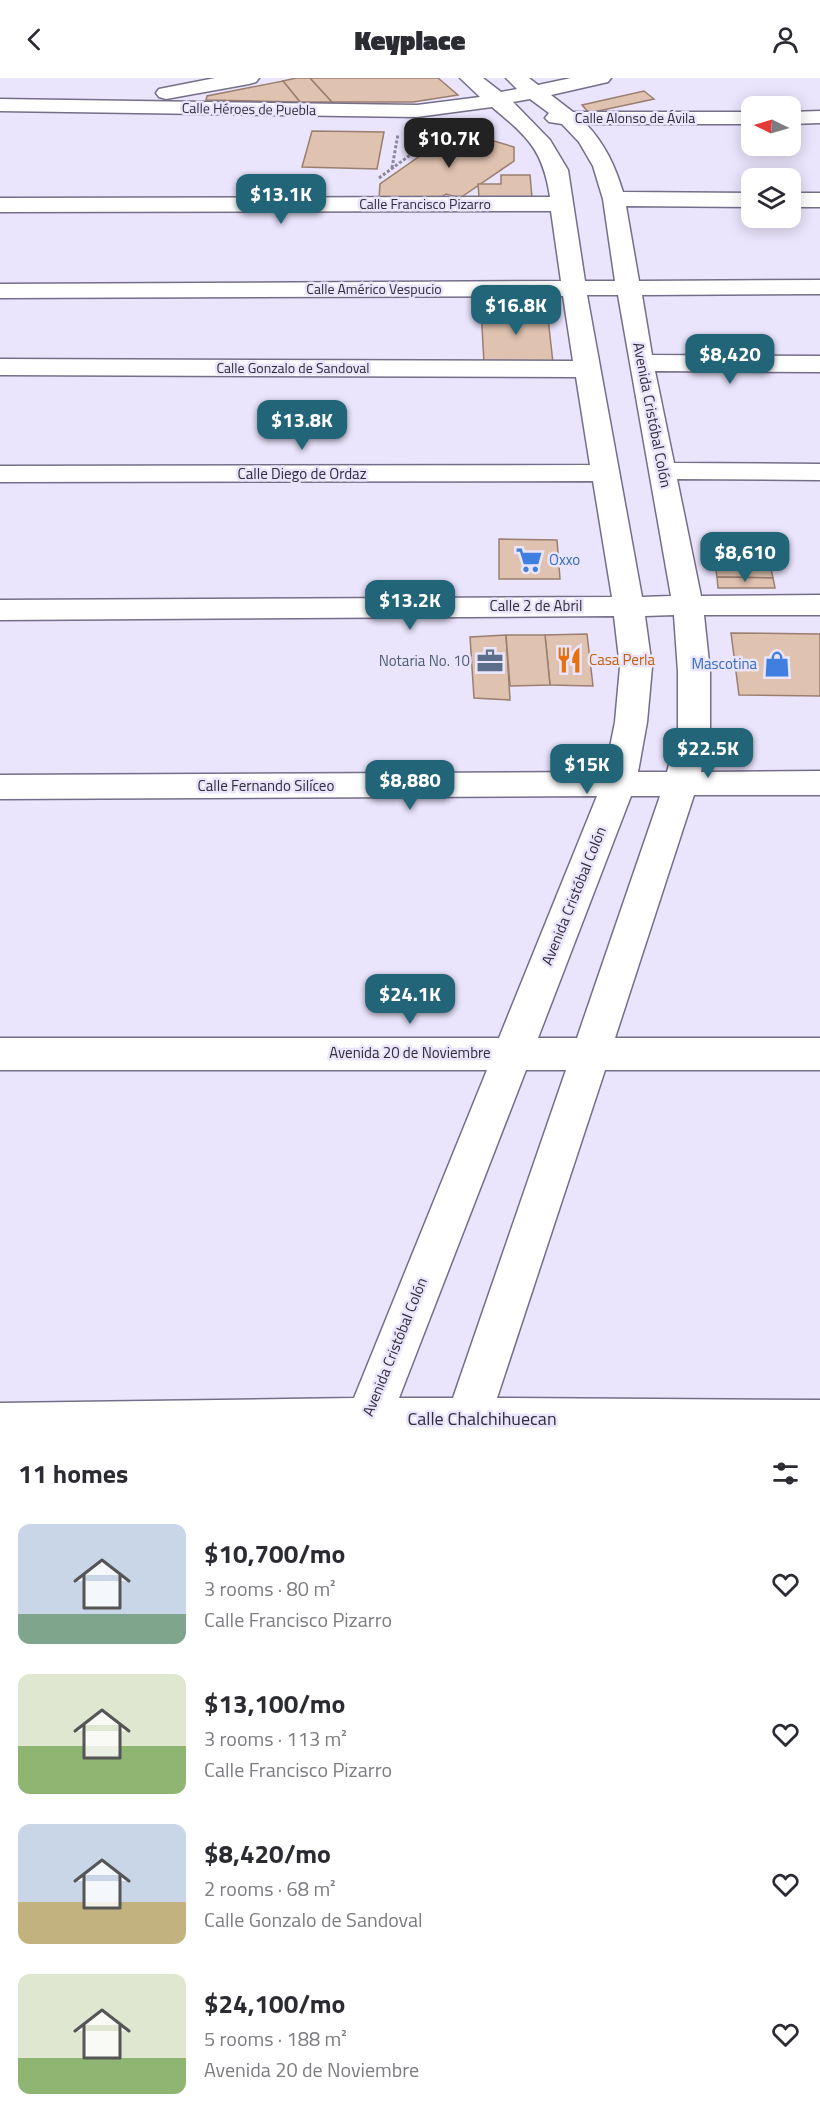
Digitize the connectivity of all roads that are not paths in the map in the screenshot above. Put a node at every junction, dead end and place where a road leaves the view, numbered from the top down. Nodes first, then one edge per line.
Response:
1 (249, 78) edge
2 (471, 78) edge
3 (516, 78) edge
4 (601, 78) edge
5 (516, 103) junction
6 (0, 105) edge
7 (93, 107) junction
8 (801, 117) edge
9 (820, 117) edge
10 (568, 118) junction
11 (741, 118) edge
12 (614, 199) junction
13 (741, 200) edge
14 (801, 200) edge
15 (820, 200) edge
16 (561, 204) junction
17 (0, 205) edge
18 (574, 287) junction
19 (629, 287) junction
20 (820, 287) edge
21 (0, 291) edge
22 (641, 363) junction
23 (820, 364) edge
24 (0, 367) edge
25 (587, 369) junction
26 (662, 471) junction
27 (820, 472) edge
28 (604, 473) junction
29 (0, 474) edge
30 (628, 605) junction
31 (820, 605) edge
32 (688, 606) junction
33 (0, 610) edge
34 (820, 783) edge
35 (619, 784) junction
36 (681, 784) junction
37 (0, 787) edge
38 (590, 1052) junction
39 (512, 1053) junction
40 (0, 1054) edge
41 (820, 1054) edge
42 (820, 1422) edge
43 (0, 1425) edge
44 (364, 1428) edge
45 (466, 1428) edge

1 - 7 street
2 - 5 street, Avenida Cristóbal Colón
3 - 5 street, Avenida Cristóbal Colón
4 - 5 street
5 - 7 street, Calle Héroes de Puebla
5 - 10 street, Calle Alonso de Ávila
5 - 10 street, Avenida Cristóbal Colón
5 - 16 street, Avenida Cristóbal Colón
6 - 7 street, Calle Héroes de Puebla
8 - 9 street
10 - 11 street, Calle Alonso de Ávila
10 - 12 street, Avenida Cristóbal Colón
12 - 13 street
12 - 19 street, Avenida Cristóbal Colón
14 - 15 street
16 - 17 street, Calle Francisco Pizarro
16 - 18 street, Avenida Cristóbal Colón
18 - 19 street, Calle Américo Vespucio
18 - 21 street, Calle Américo Vespucio
18 - 25 street, Avenida Cristóbal Colón
19 - 20 street, Calle Américo Vespucio
19 - 22 street, Avenida Cristóbal Colón
22 - 23 street
22 - 26 street, Avenida Cristóbal Colón
24 - 25 street, Calle Gonzalo de Sandoval
25 - 28 street, Avenida Cristóbal Colón
26 - 27 street
26 - 32 street, Avenida Cristóbal Colón
28 - 29 street, Calle Diego de Ordaz
28 - 30 street, Avenida Cristóbal Colón
30 - 32 street, Calle 2 de Abril
30 - 33 street, Calle 2 de Abril
30 - 35 street, Avenida Cristóbal Colón
31 - 32 street, Calle 2 de Abril
32 - 36 street, Avenida Cristóbal Colón
34 - 36 street, Calle Fernando Silíceo
35 - 36 street, Calle Fernando Silíceo
35 - 37 street, Calle Fernando Silíceo
35 - 39 street, Avenida Cristóbal Colón
36 - 38 street, Avenida Cristóbal Colón
38 - 39 street, Avenida 20 de Noviembre
38 - 41 street, Avenida 20 de Noviembre
38 - 45 street, Avenida Cristóbal Colón
39 - 40 street, Avenida 20 de Noviembre
39 - 44 street, Avenida Cristóbal Colón
42 - 45 street, Calle Chalchihuecan
43 - 44 street, Calle Chalchihuecan
44 - 45 street, Calle Chalchihuecan

